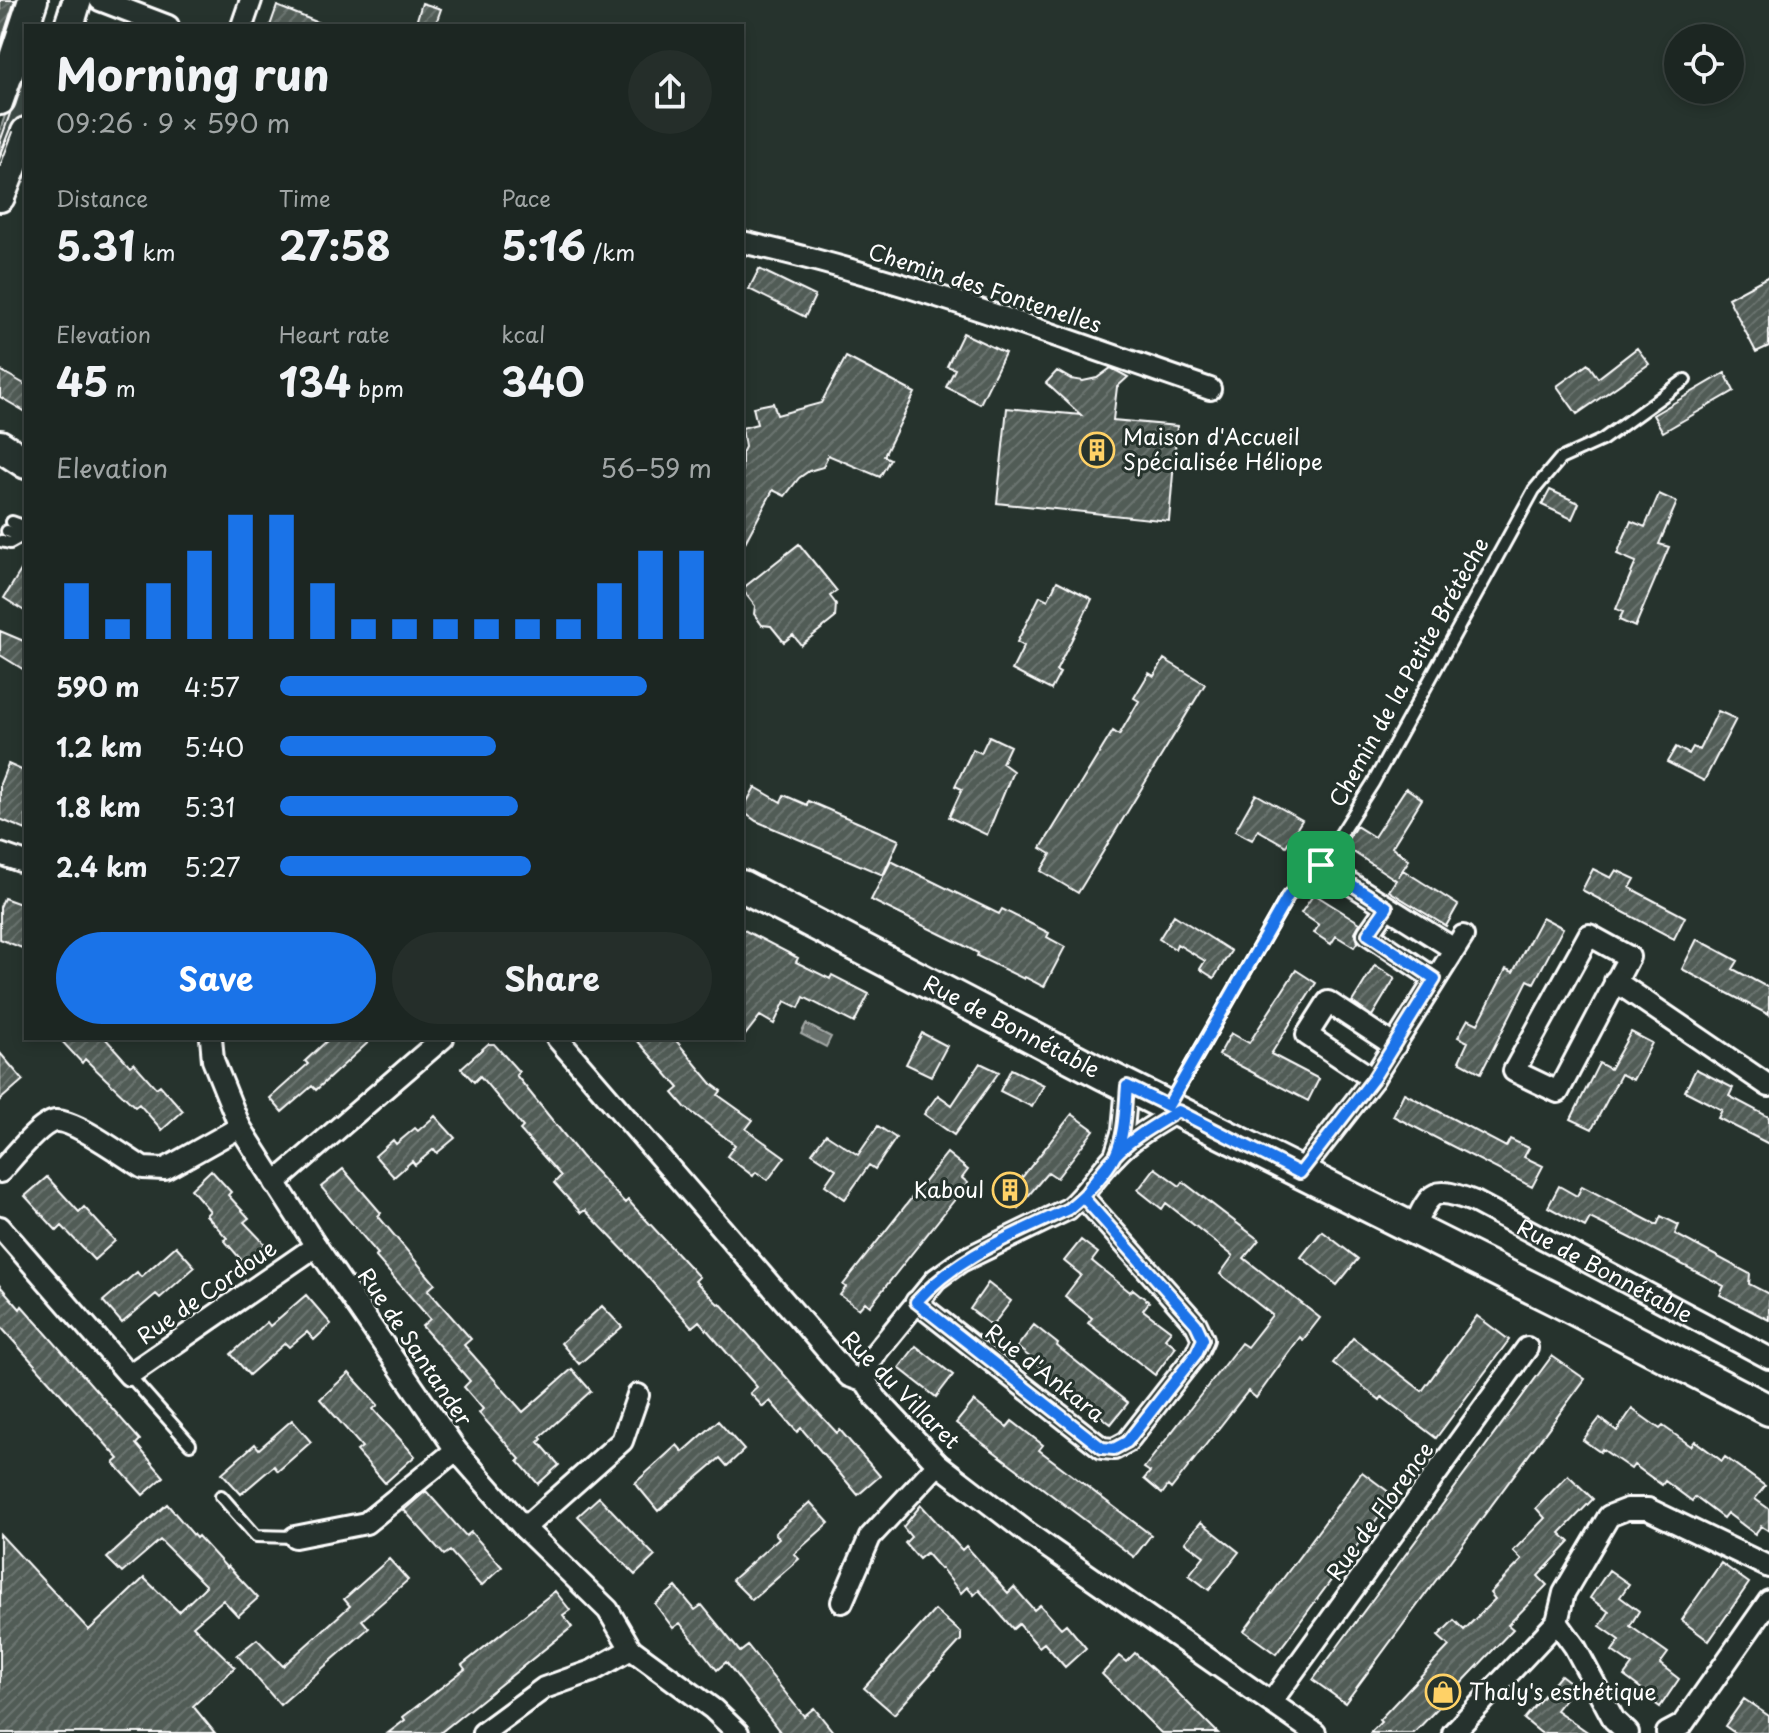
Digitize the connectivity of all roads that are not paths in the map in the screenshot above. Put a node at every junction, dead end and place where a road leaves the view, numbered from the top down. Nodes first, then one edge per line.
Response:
1 (33, 0) edge
2 (77, 0) edge
3 (100, 0) edge
4 (251, 0) edge
5 (25, 24) edge
6 (70, 24) edge
7 (163, 24) edge
8 (243, 24) edge
9 (24, 27) edge
10 (0, 100) edge
11 (24, 137) edge
12 (0, 197) edge
13 (744, 242) edge
14 (1685, 380) dead end
15 (1210, 389) dead end
16 (0, 446) edge
17 (0, 462) edge
18 (24, 462) edge
19 (24, 474) edge
20 (0, 854) edge
21 (24, 862) edge
22 (1321, 865) junction
23 (744, 887) edge
24 (1387, 907) junction
25 (1435, 979) junction
26 (1615, 981) junction
27 (211, 1040) edge
28 (441, 1040) edge
29 (559, 1040) edge
30 (1395, 1046) junction
31 (1373, 1079) junction
32 (1127, 1086) junction
33 (1769, 1086) edge
34 (1173, 1109) junction
35 (240, 1127) junction
36 (1115, 1156) junction
37 (0, 1172) edge
38 (1300, 1173) junction
39 (275, 1183) junction
40 (1083, 1197) junction
41 (0, 1227) edge
42 (1413, 1229) junction
43 (316, 1246) junction
44 (916, 1302) junction
45 (1527, 1348) dead end
46 (1769, 1358) edge
47 (129, 1375) junction
48 (866, 1382) junction
49 (638, 1395) dead end
50 (1769, 1410) edge
51 (190, 1444) dead end
52 (456, 1450) junction
53 (938, 1464) junction
54 (221, 1496) dead end
55 (524, 1528) junction
56 (295, 1537) joint
57 (1769, 1567) edge
58 (1769, 1601) edge
59 (842, 1602) dead end
60 (1557, 1622) junction
61 (631, 1649) junction
62 (1272, 1701) junction
63 (483, 1733) edge
64 (738, 1733) edge
65 (1315, 1733) edge
66 (1453, 1733) edge
67 (1628, 1733) edge
68 (1667, 1733) edge

1 - 5 street
2 - 6 street
3 - 7 street
4 - 8 street
9 - 10 street
11 - 12 street
13 - 15 street, Chemin des Fontenelles
14 - 22 lane, Chemin de la Petite Brétèche
16 - 18 main road
17 - 19 main road
20 - 21 street
22 - 24 street
22 - 34 lane, Chemin de la Petite Brétèche
23 - 32 main road, Rue de Bonnétable
24 - 25 street
24 - 25 street
25 - 30 street
26 - 26 street
26 - 33 street
27 - 35 street, Rue de Santander
28 - 39 street
29 - 48 street, Rue du Villaret
30 - 31 street
30 - 31 street
31 - 38 street
32 - 34 main road, Rue de Bonnétable
32 - 36 street
34 - 36 street
34 - 38 main road, Rue de Bonnétable
35 - 37 street
35 - 39 street, Rue de Santander
36 - 40 street
38 - 42 main road, Rue de Bonnétable
39 - 43 street, Rue de Santander
40 - 44 street
40 - 44 street, Rue d'Ankara
41 - 47 street, Rue de Cordoue
42 - 46 street, Rue de Bonnétable
42 - 50 main road, Rue de Bonnétable
43 - 47 street, Rue de Cordoue
43 - 52 street, Rue de Santander
44 - 48 street
45 - 62 street, Rue de Florence
47 - 51 lane
48 - 53 street, Rue du Villaret
49 - 55 street
52 - 55 street, Rue de Santander
52 - 56 street
53 - 59 street
53 - 62 street, Rue du Villaret
54 - 56 lane
55 - 61 street, Rue de Santander
57 - 60 street
58 - 68 street
60 - 66 street
60 - 67 street
61 - 63 street
61 - 64 street
62 - 65 street, Rue du Villaret

